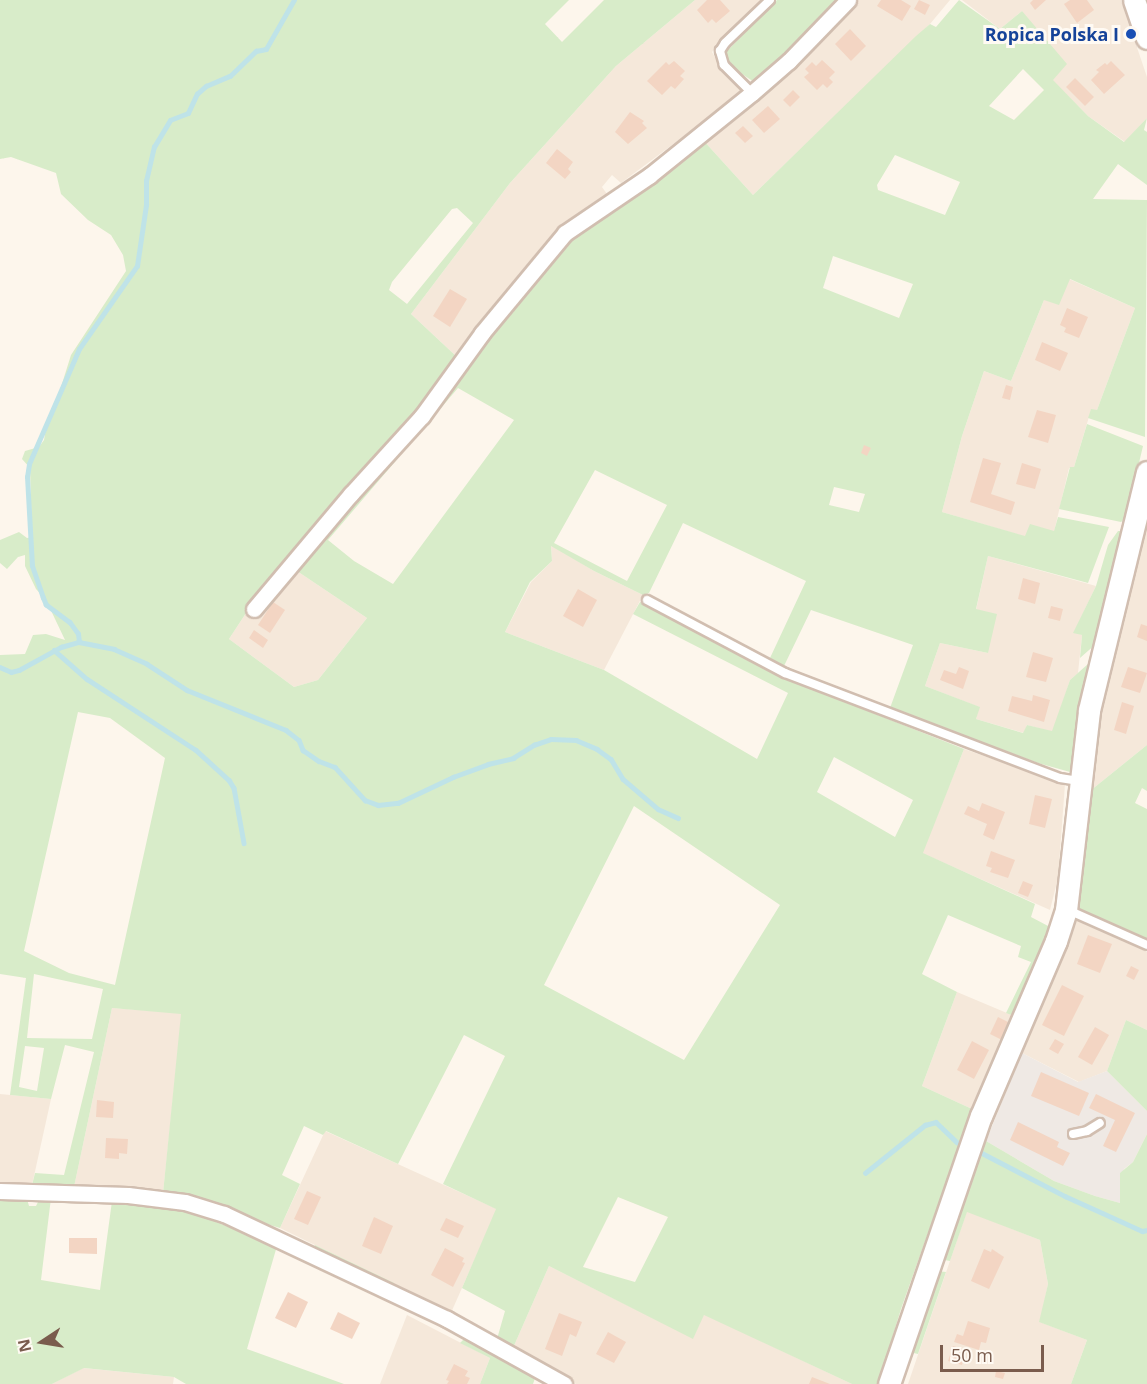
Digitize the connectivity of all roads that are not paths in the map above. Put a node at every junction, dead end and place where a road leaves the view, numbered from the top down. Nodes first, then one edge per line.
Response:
1 (770, 0) edge
2 (848, 0) edge
3 (1134, 0) edge
4 (1147, 38) edge
5 (753, 93) junction
6 (1147, 472) edge
7 (647, 600) dead end
8 (254, 609) dead end
9 (1079, 781) junction
10 (1066, 910) junction
11 (1147, 945) edge
12 (1100, 1123) dead end
13 (1073, 1134) dead end
14 (0, 1191) edge
15 (541, 1379) edge
16 (564, 1384) edge
17 (889, 1384) edge

1 - 5 lane
2 - 5 street
3 - 4 street
5 - 8 street
6 - 9 street
7 - 9 lane
9 - 10 street
10 - 11 lane
10 - 17 street
12 - 13 lane
14 - 15 street
15 - 16 street

